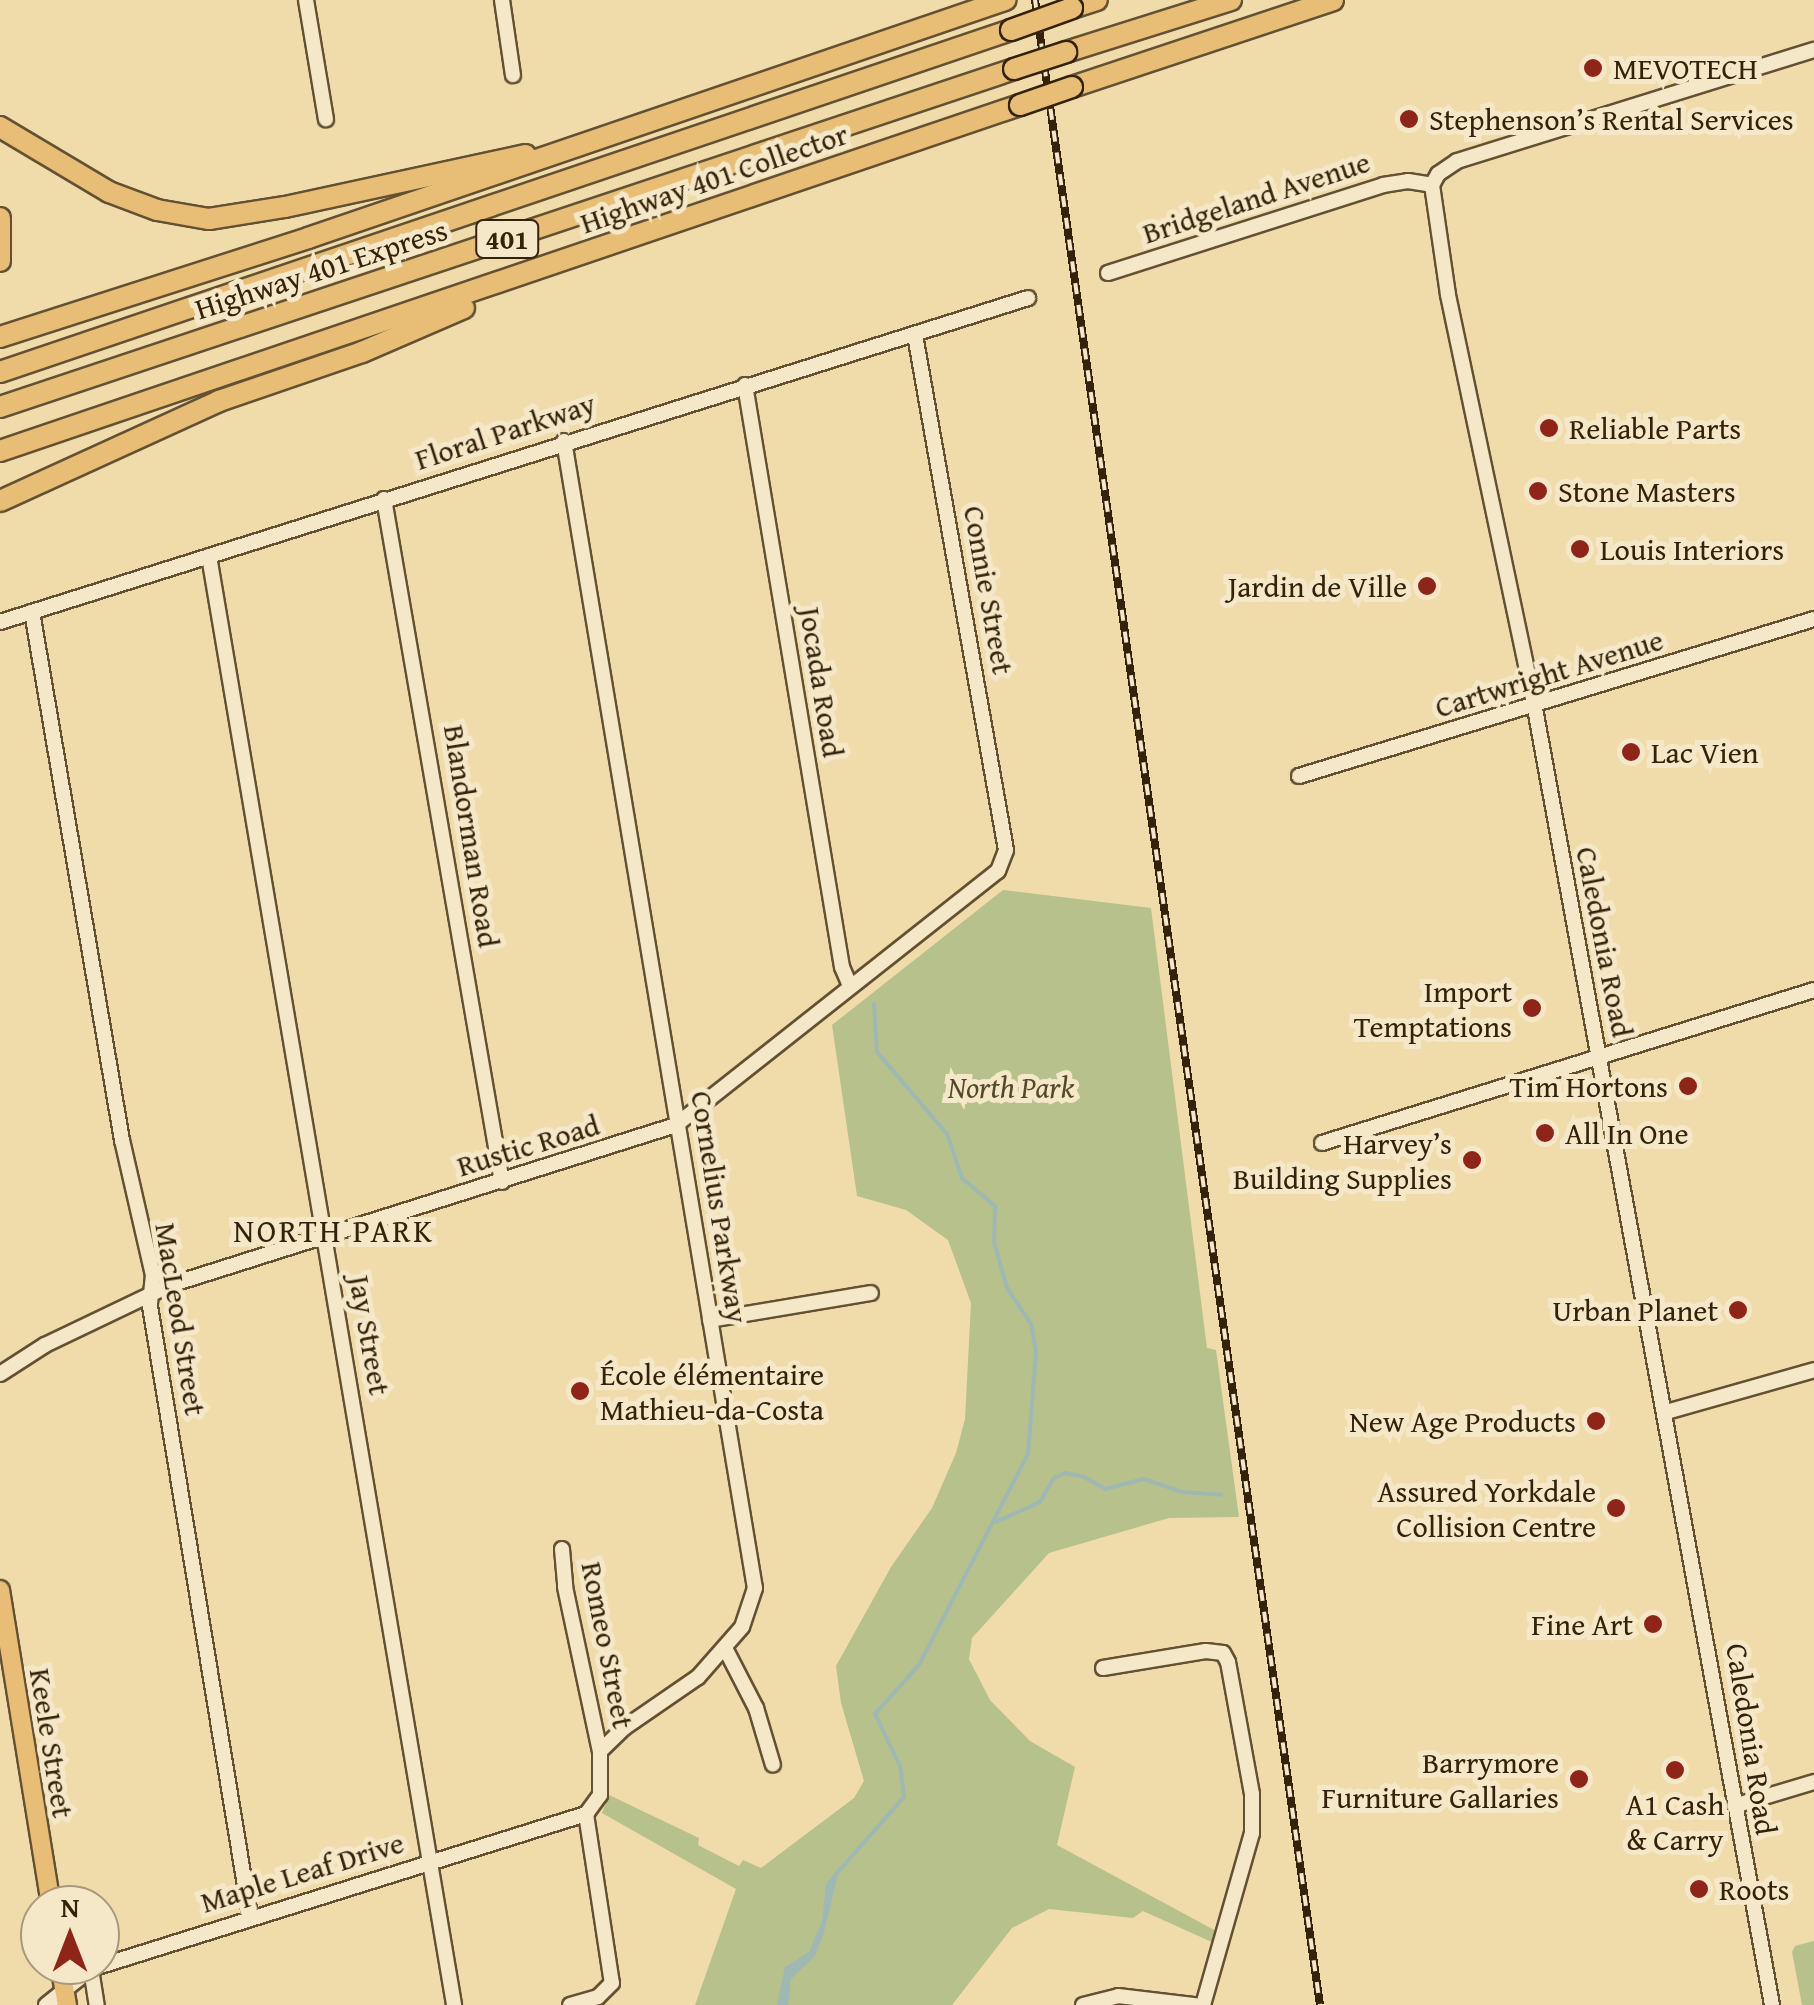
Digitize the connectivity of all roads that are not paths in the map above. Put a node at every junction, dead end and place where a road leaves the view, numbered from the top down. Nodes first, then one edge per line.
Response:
1 (306, 0) edge
2 (502, 0) edge
3 (1005, 0) edge
4 (1097, 0) edge
5 (1231, 0) edge
6 (1333, 0) edge
7 (1814, 50) edge
8 (513, 74) dead end
9 (326, 119) dead end
10 (0, 127) edge
11 (547, 158) junction
12 (1432, 186) junction
13 (0, 218) edge
14 (590, 253) junction
15 (0, 261) edge
16 (1108, 273) dead end
17 (1028, 298) dead end
18 (915, 335) junction
19 (0, 337) edge
20 (0, 372) edge
21 (744, 385) junction
22 (0, 406) edge
23 (564, 441) junction
24 (7, 449) edge
25 (384, 499) junction
26 (0, 501) edge
27 (209, 556) junction
28 (32, 612) junction
29 (1814, 619) edge
30 (0, 622) edge
31 (1534, 703) junction
32 (1299, 776) dead end
33 (1005, 856) joint
34 (850, 986) junction
35 (1814, 990) edge
36 (1599, 1056) junction
37 (676, 1125) junction
38 (1322, 1143) dead end
39 (502, 1182) junction
40 (323, 1236) junction
41 (154, 1292) junction
42 (871, 1293) dead end
43 (710, 1320) junction
44 (1814, 1370) edge
45 (0, 1374) edge
46 (1666, 1412) junction
47 (562, 1550) dead end
48 (0, 1590) edge
49 (725, 1648) junction
50 (1104, 1668) dead end
51 (600, 1751) junction
52 (772, 1764) dead end
53 (1814, 1782) edge
54 (1734, 1806) junction
55 (586, 1814) junction
56 (428, 1862) junction
57 (48, 1885) edge
58 (250, 1916) junction
59 (120, 1960) edge
60 (66, 1998) edge
61 (46, 2005) edge
62 (454, 2005) edge
63 (570, 2005) edge
64 (1083, 2005) edge
65 (1195, 2005) edge
66 (1203, 2005) edge
67 (1772, 2005) edge

1 - 9 street
2 - 8 street
3 - 11 highway, 401
4 - 20 highway, Highway 401 Express / 401, bridge
5 - 22 highway, Highway 401 Express / 401, bridge
6 - 14 highway, Highway 401 Collector / 401, bridge
7 - 12 street
10 - 11 highway
11 - 19 highway, 401
12 - 16 street, Bridgeland Avenue
12 - 31 street, Caledonia Road
13 - 15 highway
14 - 24 highway, Highway 401 Collector / 401
14 - 26 highway
17 - 18 street, Floral Parkway
18 - 21 street, Floral Parkway
18 - 33 street, Connie Street
21 - 23 street, Floral Parkway
21 - 34 street, Jocada Road
23 - 25 street, Floral Parkway
23 - 37 street, Cornelius Parkway
25 - 27 street, Floral Parkway
25 - 39 street, Blandorman Road
27 - 28 street, Floral Parkway
27 - 40 street, Jay Street
28 - 30 street, Floral Parkway
28 - 41 street, MacLeod Street
29 - 31 street, Cartwright Avenue
31 - 32 street, Cartwright Avenue
31 - 36 street, Caledonia Road
33 - 34 street, Rustic Road
34 - 37 street, Rustic Road
35 - 36 street
36 - 38 street
36 - 46 street, Caledonia Road
37 - 39 street, Rustic Road
37 - 43 street, Cornelius Parkway
39 - 40 street, Rustic Road
40 - 41 street, Rustic Road
40 - 56 street, Jay Street
41 - 45 street, Rustic Road
41 - 58 street, MacLeod Street
42 - 43 street
43 - 49 street, Cornelius Parkway
44 - 46 street
46 - 54 street, Caledonia Road
47 - 51 street, Romeo Street
48 - 57 main road, Keele Street
49 - 51 street, Cornelius Parkway
49 - 52 street
50 - 66 street
51 - 55 street
53 - 54 street
54 - 67 street, Caledonia Road
55 - 56 street, Maple Leaf Drive
55 - 63 street
56 - 58 street, Maple Leaf Drive
56 - 62 street, Jay Street
58 - 59 street, Maple Leaf Drive
60 - 61 street, Maple Leaf Drive
64 - 65 street

